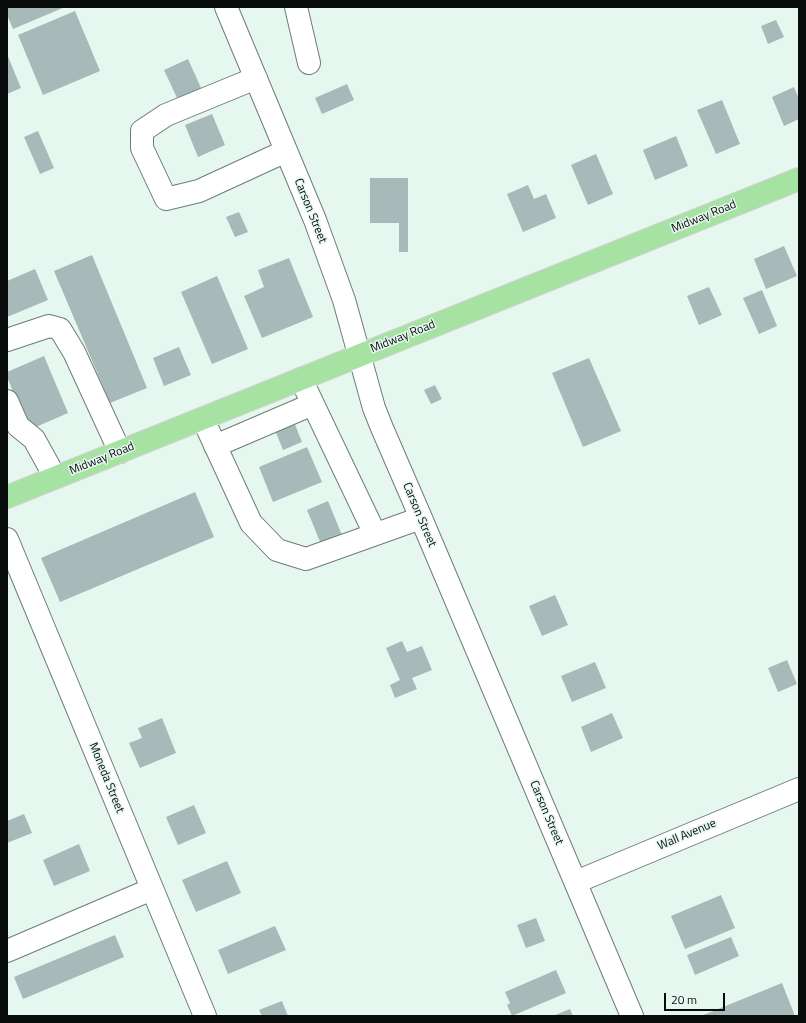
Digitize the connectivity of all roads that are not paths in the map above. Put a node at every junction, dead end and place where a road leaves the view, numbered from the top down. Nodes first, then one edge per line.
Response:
1 (226, 7) edge
2 (296, 7) edge
3 (309, 63) dead end
4 (256, 78) junction
5 (286, 151) junction
6 (799, 179) edge
7 (7, 340) edge
8 (359, 355) junction
9 (301, 379) junction
10 (7, 401) edge
11 (313, 404) junction
12 (202, 418) junction
13 (215, 446) junction
14 (120, 452) junction
15 (55, 477) junction
16 (7, 497) edge
17 (421, 518) junction
18 (375, 534) junction
19 (7, 539) edge
20 (799, 789) edge
21 (576, 882) junction
22 (152, 889) junction
23 (7, 951) edge
24 (205, 1016) edge
25 (632, 1016) edge

1 - 4 street, Carson Street
2 - 3 street
4 - 5 street, Carson Street
4 - 5 street
5 - 8 street, Carson Street
6 - 8 main road, Midway Road
7 - 14 street
8 - 9 main road, Midway Road
8 - 17 street, Carson Street
9 - 11 street
9 - 12 main road, Midway Road
10 - 15 street
11 - 13 street
11 - 18 street
12 - 13 street
12 - 14 main road, Midway Road
13 - 18 street
14 - 15 main road, Midway Road
15 - 16 main road, Midway Road
17 - 18 street
17 - 21 street, Carson Street
19 - 22 street, Moneda Street
20 - 21 street, Wall Avenue
21 - 25 street, Carson Street
22 - 23 street
22 - 24 street, Moneda Street

